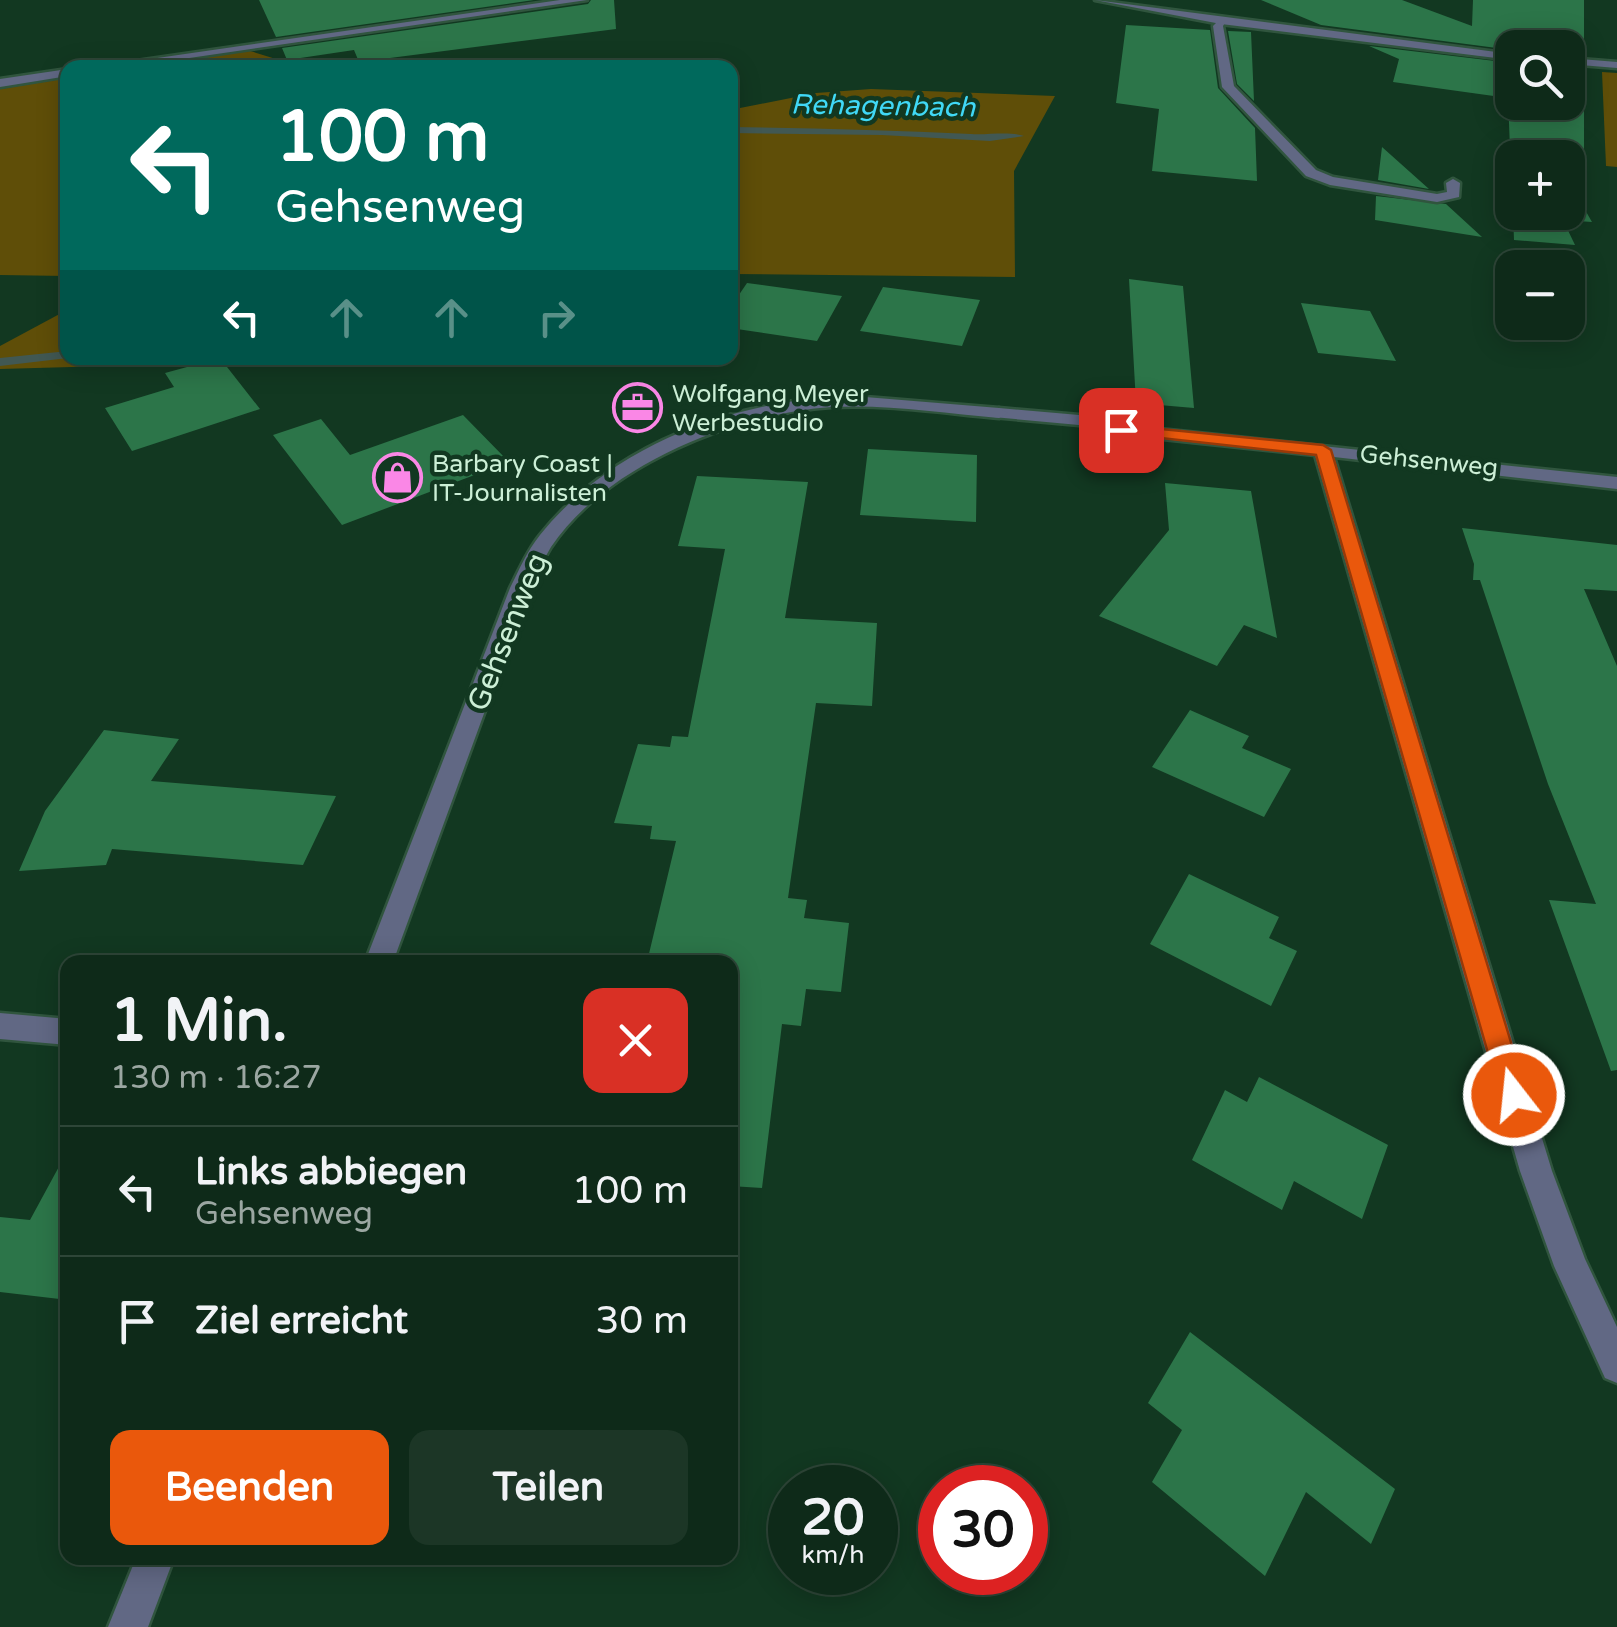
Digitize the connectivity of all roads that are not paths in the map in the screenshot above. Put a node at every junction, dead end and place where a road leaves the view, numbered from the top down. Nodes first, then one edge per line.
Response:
1 (582, 0) edge
2 (1100, 0) edge
3 (1221, 21) junction
4 (1495, 55) edge
5 (151, 60) edge
6 (1585, 62) edge
7 (1617, 65) edge
8 (60, 73) edge
9 (0, 83) edge
10 (1453, 183) dead end
11 (1323, 450) junction
12 (1617, 484) edge
13 (382, 955) edge
14 (0, 1026) edge
15 (60, 1031) edge
16 (1616, 1362) edge
17 (151, 1565) edge
18 (128, 1627) edge

1 - 5 street
2 - 3 street
3 - 4 street
3 - 10 street
6 - 7 street
8 - 9 street
11 - 12 street, Gehsenweg
11 - 13 street, Gehsenweg
11 - 16 street
14 - 15 street
17 - 18 street

